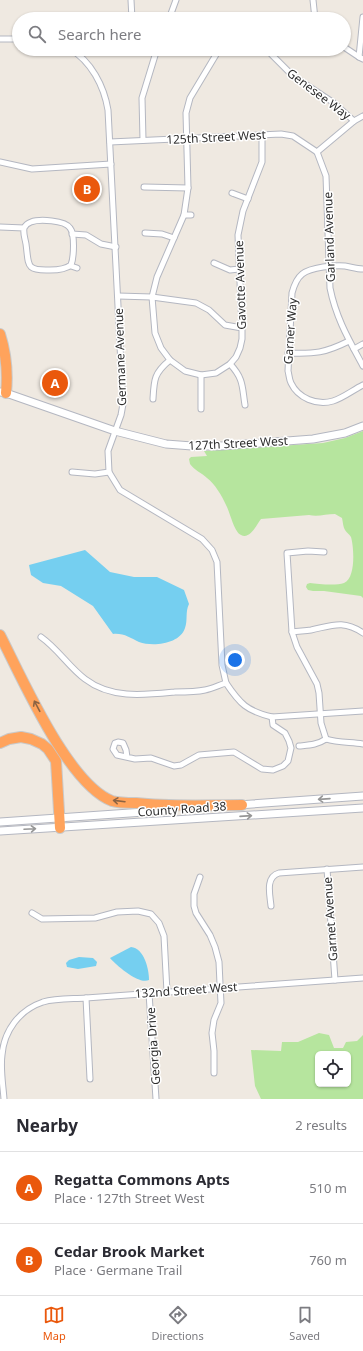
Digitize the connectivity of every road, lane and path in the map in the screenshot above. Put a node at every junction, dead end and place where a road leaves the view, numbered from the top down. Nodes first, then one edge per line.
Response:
1 (131, 0) edge
2 (176, 0) edge
3 (313, 0) edge
4 (132, 12) edge
5 (172, 12) edge
6 (314, 12) edge
7 (363, 17) edge
8 (0, 39) edge
9 (12, 39) edge
10 (351, 52) edge
11 (80, 56) edge
12 (155, 56) edge
13 (215, 56) edge
14 (273, 56) edge
15 (361, 58) edge
16 (363, 116) edge
17 (354, 121) junction
18 (262, 134) junction
19 (186, 138) junction
20 (142, 140) junction
21 (110, 142) junction
22 (317, 152) junction
23 (0, 162) edge
24 (111, 164) junction
25 (144, 187) dead end
26 (188, 188) junction
27 (232, 193) dead end
28 (248, 199) junction
29 (184, 215) junction
30 (191, 215) dead end
31 (0, 227) edge
32 (24, 228) junction
33 (145, 233) dead end
34 (72, 234) junction
35 (174, 238) junction
36 (116, 247) junction
37 (214, 263) dead end
38 (71, 266) junction
39 (329, 266) junction
40 (77, 268) dead end
41 (239, 269) junction
42 (363, 269) edge
43 (118, 296) junction
44 (152, 297) junction
45 (242, 328) junction
46 (0, 334) edge
47 (349, 340) junction
48 (363, 344) edge
49 (354, 349) junction
50 (288, 353) junction
51 (170, 360) junction
52 (230, 364) junction
53 (363, 366) edge
54 (201, 375) junction
55 (363, 385) edge
56 (3, 392) edge
57 (153, 400) dead end
58 (245, 405) dead end
59 (201, 409) dead end
60 (363, 426) edge
61 (115, 431) junction
62 (72, 472) dead end
63 (109, 472) junction
64 (324, 552) dead end
65 (292, 632) junction
66 (363, 633) edge
67 (0, 635) edge
68 (41, 637) dead end
69 (226, 683) junction
70 (363, 711) edge
71 (320, 714) junction
72 (272, 717) junction
73 (326, 739) junction
74 (56, 740) junction
75 (0, 743) edge
76 (363, 744) edge
77 (299, 746) dead end
78 (127, 757) dead end
79 (363, 796) edge
80 (242, 805) junction
81 (363, 808) edge
82 (0, 822) edge
83 (63, 822) junction
84 (0, 831) edge
85 (363, 867) edge
86 (327, 869) junction
87 (200, 877) dead end
88 (271, 906) dead end
89 (32, 913) dead end
90 (363, 978) edge
91 (335, 980) junction
92 (221, 988) junction
93 (167, 992) junction
94 (149, 993) junction
95 (86, 998) junction
96 (214, 1073) dead end
97 (90, 1079) dead end
98 (4, 1099) edge
99 (156, 1099) edge

1 - 4 street
2 - 5 street
3 - 6 street
7 - 15 street
8 - 9 street
10 - 15 street
11 - 21 street, Germane Avenue
12 - 20 street
13 - 19 street
14 - 17 street, Genesee Way
16 - 17 street
17 - 22 street
18 - 19 street, 125th Street West
18 - 22 street, 125th Street West
18 - 28 street, Gavotte Avenue
19 - 20 street, 125th Street West
19 - 26 street
20 - 21 street, 125th Street West
21 - 24 street, Germane Avenue
22 - 39 street, Garland Avenue
23 - 24 street
24 - 36 street, Germane Avenue
25 - 26 street
26 - 29 street
27 - 28 street
28 - 41 street, Gavotte Avenue
29 - 30 street
29 - 35 street
31 - 32 street
32 - 34 street
32 - 38 street
33 - 35 street
34 - 36 street
34 - 38 street
35 - 44 street
36 - 43 street, Germane Avenue
37 - 41 street
38 - 40 street
39 - 42 street, Garner Way
39 - 47 street, Garland Avenue
39 - 50 street, Garner Way
41 - 45 street, Gavotte Avenue
43 - 44 street
43 - 61 street, Germane Avenue
44 - 45 street
44 - 51 street
45 - 52 street, Gavotte Avenue
46 - 56 highway
47 - 49 street, Garland Avenue
47 - 50 street
48 - 49 street
49 - 53 street, Garland Avenue
50 - 55 street, Garner Way
51 - 54 street
51 - 57 street
52 - 54 street
52 - 58 street
54 - 59 street
56 - 61 main road, 127th Street West
60 - 61 main road, 127th Street West
61 - 63 street, Germane Avenue
62 - 63 street
63 - 69 street, Germane Avenue
64 - 65 street
65 - 66 street
65 - 71 street
74 -> 67 highway
68 - 69 street
69 - 72 street
70 - 71 street
71 - 72 street
71 - 73 street
72 - 78 street
73 - 76 street
73 - 77 street
80 -> 74 highway
74 - 83 highway
75 - 83 highway
79 -> 80 main road, County Road 38
80 - 83 main road, County Road 38
83 -> 81 main road, County Road 38
82 - 83 main road, County Road 38
84 -> 83 main road, County Road 38
85 - 86 street, Garnet Avenue
86 - 88 street
86 - 91 street, Garnet Avenue
87 - 92 street
89 - 93 street
90 - 91 street, 132nd Street West
91 - 92 street, 132nd Street West
92 - 93 street, 132nd Street West
92 - 96 street
93 - 94 street, 132nd Street West
94 - 95 street, 132nd Street West
94 - 99 street, Georgia Drive
95 - 97 street
95 - 98 street, 132nd Street West

